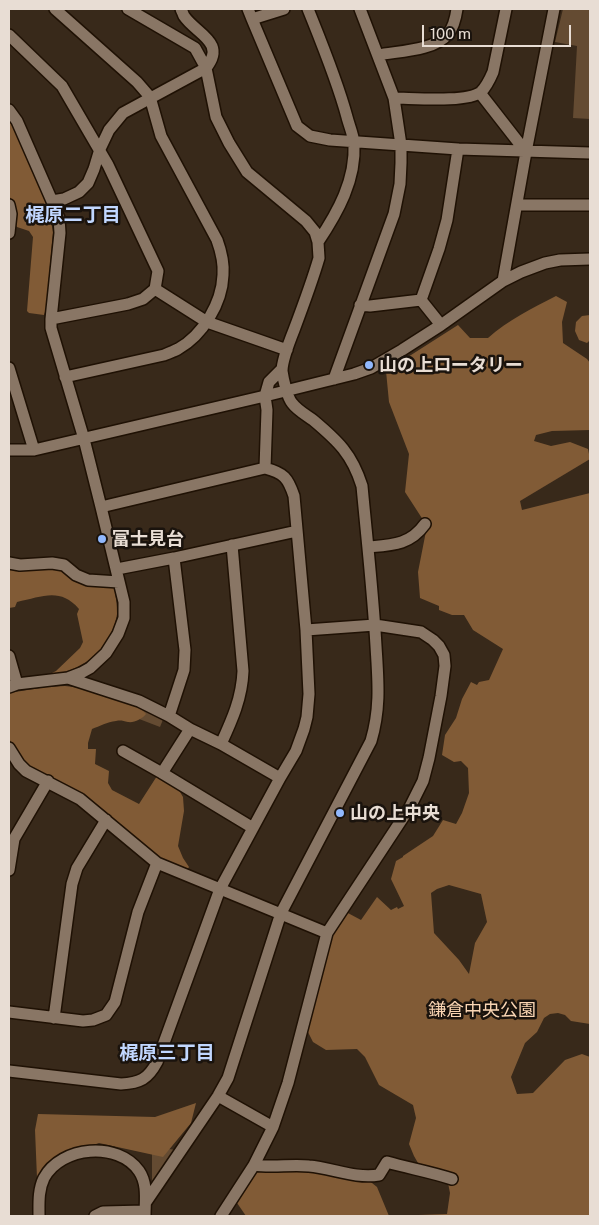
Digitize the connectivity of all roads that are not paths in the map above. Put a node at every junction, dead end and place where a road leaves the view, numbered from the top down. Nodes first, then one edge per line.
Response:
1 (55, 9) edge
2 (128, 9) edge
3 (181, 9) edge
4 (284, 9) edge
5 (308, 9) edge
6 (457, 9) edge
7 (506, 9) edge
8 (553, 9) edge
9 (364, 10) edge
10 (250, 14) edge
11 (9, 35) edge
12 (378, 55) junction
13 (206, 68) junction
14 (480, 93) junction
15 (150, 97) junction
16 (394, 98) junction
17 (9, 110) edge
18 (354, 142) junction
19 (401, 145) junction
20 (458, 149) junction
21 (100, 150) junction
22 (526, 152) junction
23 (590, 153) edge
24 (52, 201) junction
25 (517, 204) junction
26 (590, 205) edge
27 (9, 206) edge
28 (9, 233) edge
29 (318, 242) junction
30 (590, 259) edge
31 (503, 281) junction
32 (155, 289) junction
33 (421, 300) junction
34 (360, 305) junction
35 (51, 319) junction
36 (207, 322) junction
37 (441, 325) junction
38 (287, 350) junction
39 (9, 368) edge
40 (282, 369) junction
41 (65, 376) junction
42 (334, 379) junction
43 (286, 390) junction
44 (265, 396) junction
45 (84, 439) junction
46 (9, 450) edge
47 (34, 450) junction
48 (266, 468) junction
49 (102, 506) junction
50 (425, 524) dead end
51 (297, 531) junction
52 (232, 545) junction
53 (368, 547) junction
54 (174, 558) junction
55 (9, 563) edge
56 (117, 569) junction
57 (120, 582) junction
58 (375, 626) junction
59 (306, 630) junction
60 (9, 656) edge
61 (68, 678) junction
62 (13, 686) edge
63 (169, 716) junction
64 (190, 728) junction
65 (221, 744) junction
66 (9, 748) edge
67 (123, 751) dead end
68 (162, 773) junction
69 (280, 778) junction
70 (48, 781) junction
71 (106, 820) junction
72 (253, 828) junction
73 (157, 863) junction
74 (9, 870) edge
75 (220, 889) junction
76 (280, 913) junction
77 (328, 933) junction
78 (9, 1012) edge
79 (54, 1018) junction
80 (9, 1071) edge
81 (218, 1096) junction
82 (273, 1127) junction
83 (254, 1165) junction
84 (452, 1179) dead end
85 (145, 1210) edge
86 (39, 1216) edge
87 (95, 1216) edge
88 (221, 1216) edge

1 - 15 street
2 - 13 street
3 - 13 street
4 - 10 street
5 - 18 street
6 - 12 street
7 - 14 street
8 - 22 street
9 - 12 street
10 - 18 street
11 - 21 street
12 - 16 street
13 - 15 street
13 - 29 street
14 - 16 street
14 - 22 street
15 - 21 street
15 - 36 street
16 - 19 street
17 - 24 street
18 - 19 street
18 - 29 street
19 - 20 street
19 - 34 street
20 - 22 street
20 - 33 street
21 - 24 street
21 - 32 street
22 - 23 street
22 - 25 street
24 - 35 street
25 - 26 street
25 - 31 street
27 - 28 street
29 - 38 street
30 - 31 street
31 - 37 street
32 - 35 street
32 - 36 street
33 - 34 street
33 - 37 street
34 - 42 street
35 - 41 street
36 - 38 street
36 - 41 street
37 - 42 street
38 - 40 street
39 - 47 street
40 - 43 street
40 - 44 street
41 - 45 street
42 - 43 street
43 - 44 street
43 - 53 street
44 - 45 street
44 - 48 street
45 - 47 street
45 - 49 street
46 - 47 street
48 - 49 street
48 - 51 street
49 - 56 street
50 - 53 street
51 - 52 street
51 - 59 street
52 - 54 street
52 - 65 street
53 - 58 street
54 - 56 street
54 - 63 street
55 - 57 street
56 - 57 street
57 - 61 street
58 - 59 street
58 - 76 street
58 - 77 street
59 - 69 street
60 - 62 street
61 - 62 street
61 - 63 street
63 - 64 street
64 - 65 street
64 - 68 street
65 - 69 street
66 - 70 street
67 - 68 street
68 - 72 street
69 - 72 street
70 - 71 street
70 - 74 street
71 - 73 street
71 - 79 street
72 - 75 street
73 - 75 street
73 - 79 street
75 - 76 street
75 - 80 street
76 - 77 street
76 - 81 street
77 - 82 street
78 - 79 street
81 - 82 street
81 - 85 street
82 - 83 street
83 - 84 street
83 - 88 street
85 - 86 street
85 - 87 street

